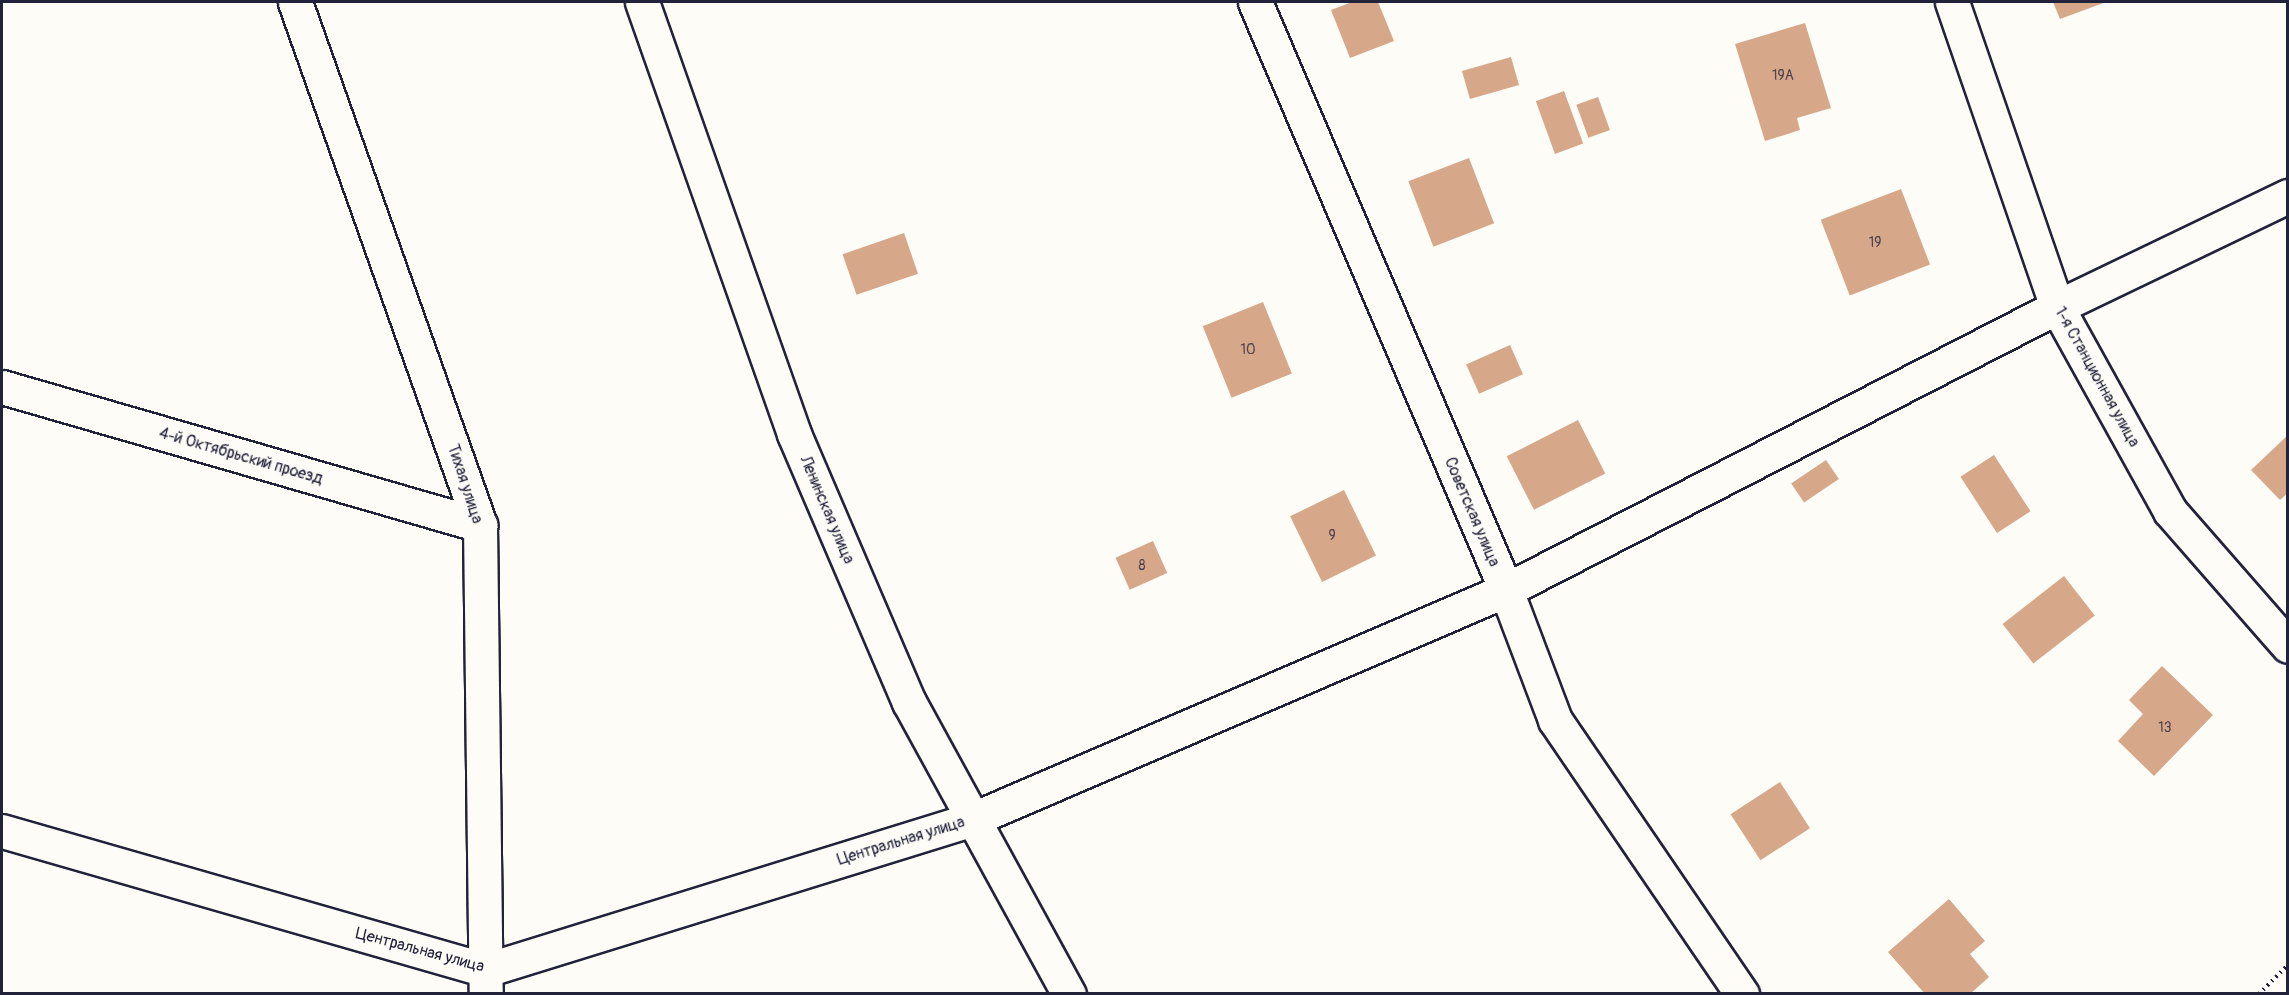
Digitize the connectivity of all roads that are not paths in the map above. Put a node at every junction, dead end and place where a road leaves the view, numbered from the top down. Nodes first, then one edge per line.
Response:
1 (295, 2) edge
2 (642, 2) edge
3 (1255, 2) edge
4 (1952, 2) edge
5 (2288, 196) edge
6 (2057, 307) junction
7 (2, 387) edge
8 (480, 525) junction
9 (1506, 590) junction
10 (2288, 646) edge
11 (973, 819) junction
12 (2, 831) edge
13 (486, 982) edge
14 (1070, 993) edge
15 (1742, 993) edge

1 - 8 street, Тихая улица
2 - 11 street, Ленинская улица
3 - 9 street, Советская улица
4 - 6 street, 1-я Станционная улица
5 - 6 street, Центральная улица
6 - 9 street, Центральная улица
6 - 10 street, 1-я Станционная улица
7 - 8 street, 4-й Октябрьский проезд
8 - 13 street, Тихая улица
9 - 11 street, Центральная улица
9 - 15 street, Советская улица
11 - 13 street, Центральная улица
11 - 14 street, Ленинская улица
12 - 13 street, Центральная улица

